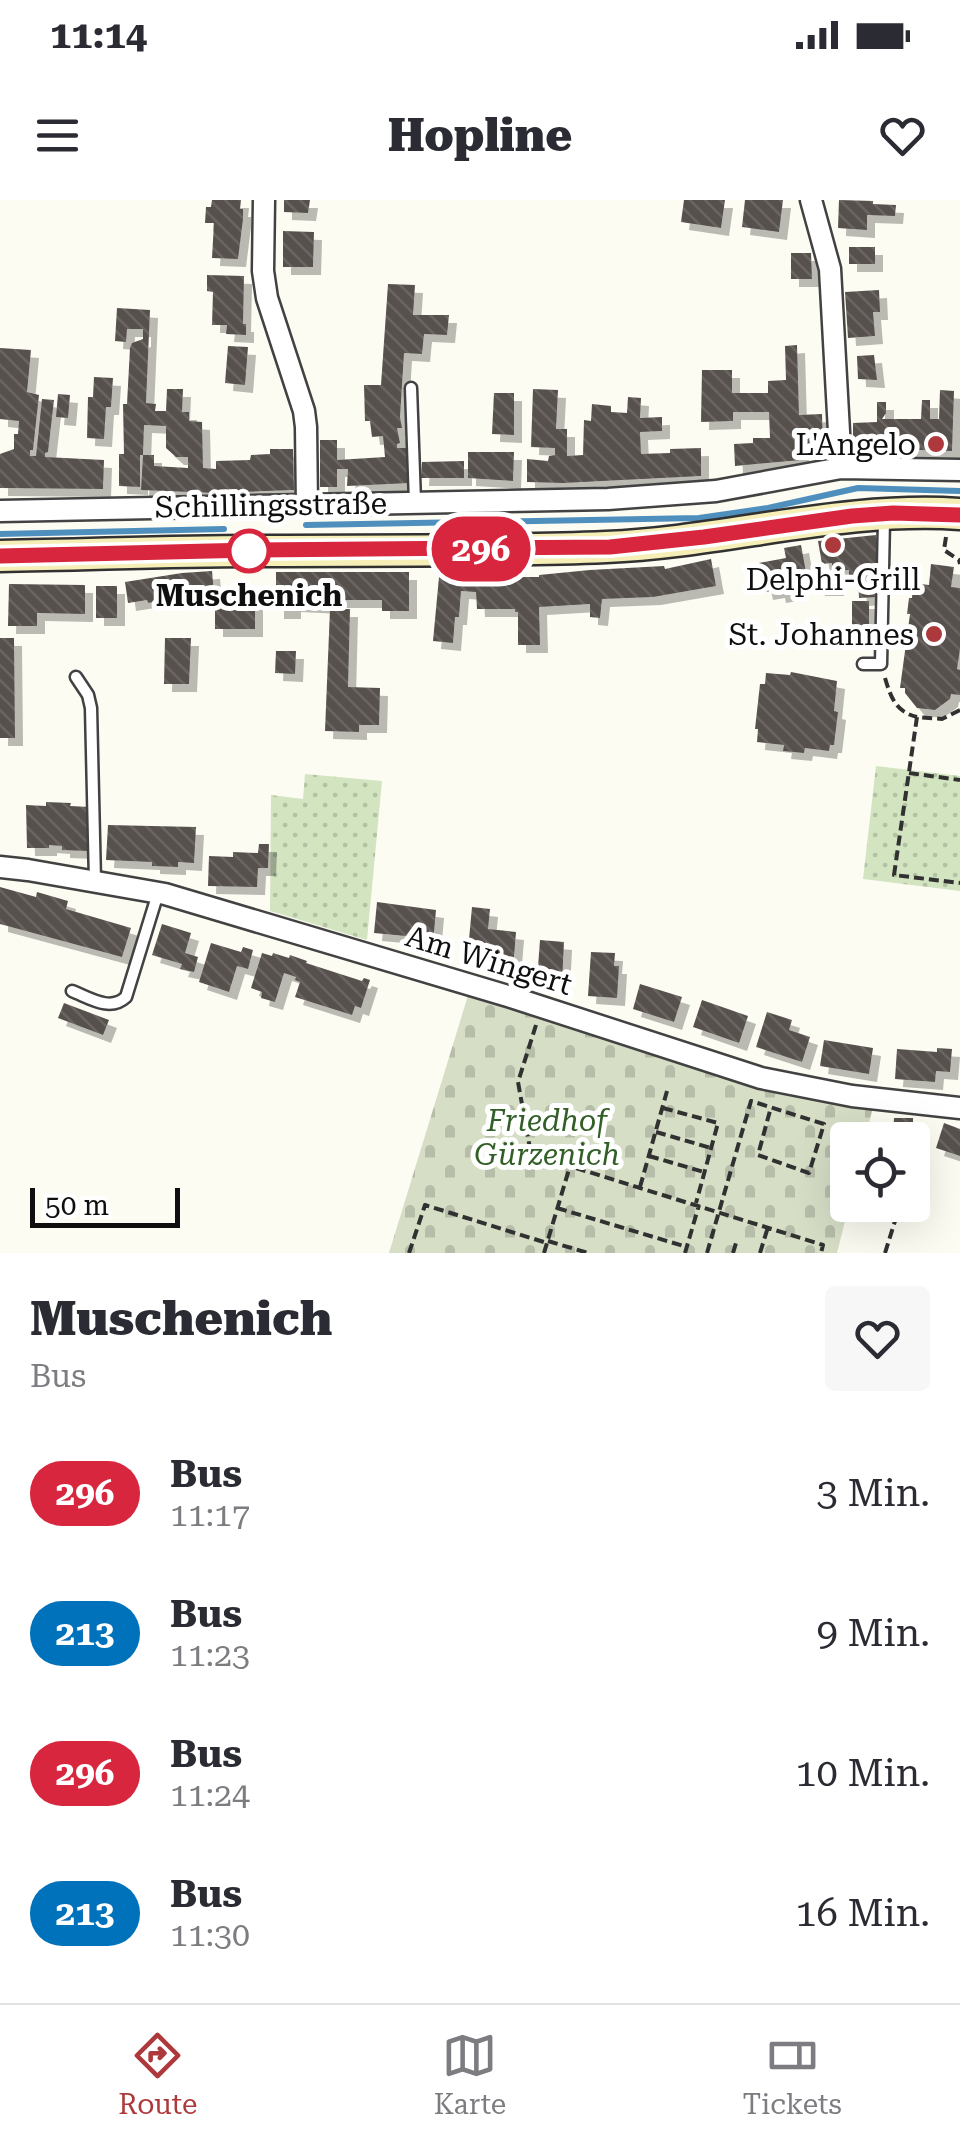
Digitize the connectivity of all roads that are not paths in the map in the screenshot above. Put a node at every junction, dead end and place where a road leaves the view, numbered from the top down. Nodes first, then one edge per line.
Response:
1 (264, 200) edge
2 (811, 200) edge
3 (411, 388) dead end
4 (841, 468) junction
5 (960, 470) edge
6 (415, 502) junction
7 (307, 505) junction
8 (0, 512) edge
9 (884, 514) junction
10 (954, 514) edge
11 (0, 556) edge
12 (863, 664) dead end
13 (76, 677) dead end
14 (0, 867) edge
15 (95, 882) junction
16 (158, 893) junction
17 (72, 991) dead end
18 (960, 1108) edge

1 - 7 street
2 - 4 street
3 - 6 lane
4 - 5 street, Schillingsstraße
4 - 6 street, Schillingsstraße
6 - 7 street, Schillingsstraße
7 - 8 street, Schillingsstraße
9 - 10 main road, Schillingsstraße
9 - 11 main road, Schillingsstraße
9 - 12 lane
13 - 15 lane
14 - 15 street, Am Wingert
15 - 16 street, Am Wingert
16 - 17 lane
16 - 18 street, Am Wingert

